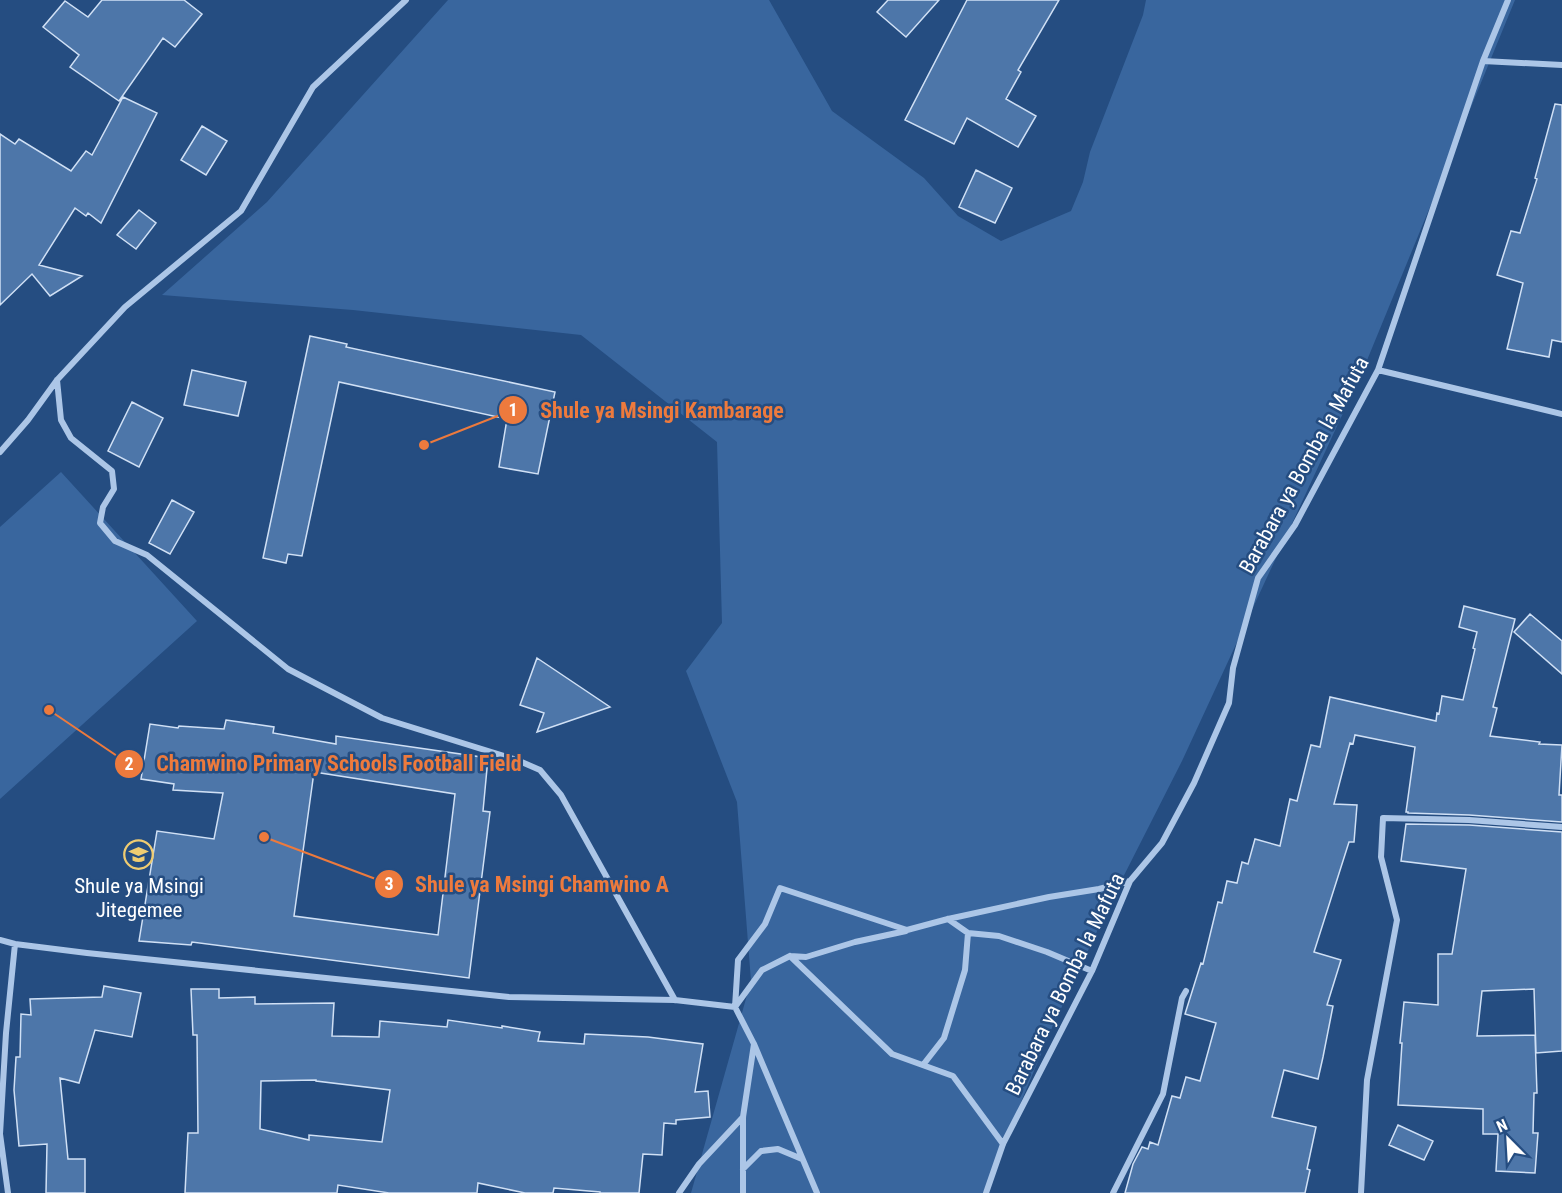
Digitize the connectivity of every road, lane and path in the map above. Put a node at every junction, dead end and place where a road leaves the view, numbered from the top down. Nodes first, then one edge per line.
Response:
1 (406, 0) edge
2 (1508, 0) edge
3 (1483, 61) junction
4 (1562, 65) edge
5 (1378, 370) junction
6 (57, 380) junction
7 (1562, 414) edge
8 (0, 452) edge
9 (1562, 827) edge
10 (1130, 881) junction
11 (948, 919) junction
12 (907, 930) junction
13 (968, 933) junction
14 (0, 940) edge
15 (15, 944) junction
16 (790, 956) junction
17 (1092, 971) junction
18 (1186, 991) dead end
19 (675, 1000) junction
20 (735, 1007) junction
21 (754, 1044) junction
22 (923, 1065) junction
23 (743, 1117) junction
24 (1004, 1144) junction
25 (803, 1160) junction
26 (742, 1169) junction
27 (8, 1193) edge
28 (679, 1193) edge
29 (743, 1193) edge
30 (817, 1193) edge
31 (986, 1193) edge
32 (1113, 1193) edge
33 (1361, 1193) edge

1 - 6 street
2 - 3 street, Barabara ya Bomba la Mafuta
3 - 4 street
3 - 5 street, Barabara ya Bomba la Mafuta
5 - 7 street
5 - 10 street, Barabara ya Bomba la Mafuta
6 - 8 street
6 - 19 street
9 - 33 street
10 - 11 street
10 - 17 street, Barabara ya Bomba la Mafuta
11 - 12 street
11 - 13 street
12 - 16 street
12 - 20 street
13 - 17 street
13 - 22 street
14 - 15 street
15 - 19 street
15 - 27 street
16 - 20 street
16 - 22 street
17 - 24 street, Barabara ya Bomba la Mafuta
18 - 32 street
19 - 20 street
20 - 21 street
21 - 23 street
21 - 25 street
22 - 24 street
23 - 26 street
23 - 28 street
24 - 31 street, Barabara ya Bomba la Mafuta
25 - 26 street
25 - 30 street
26 - 29 street

